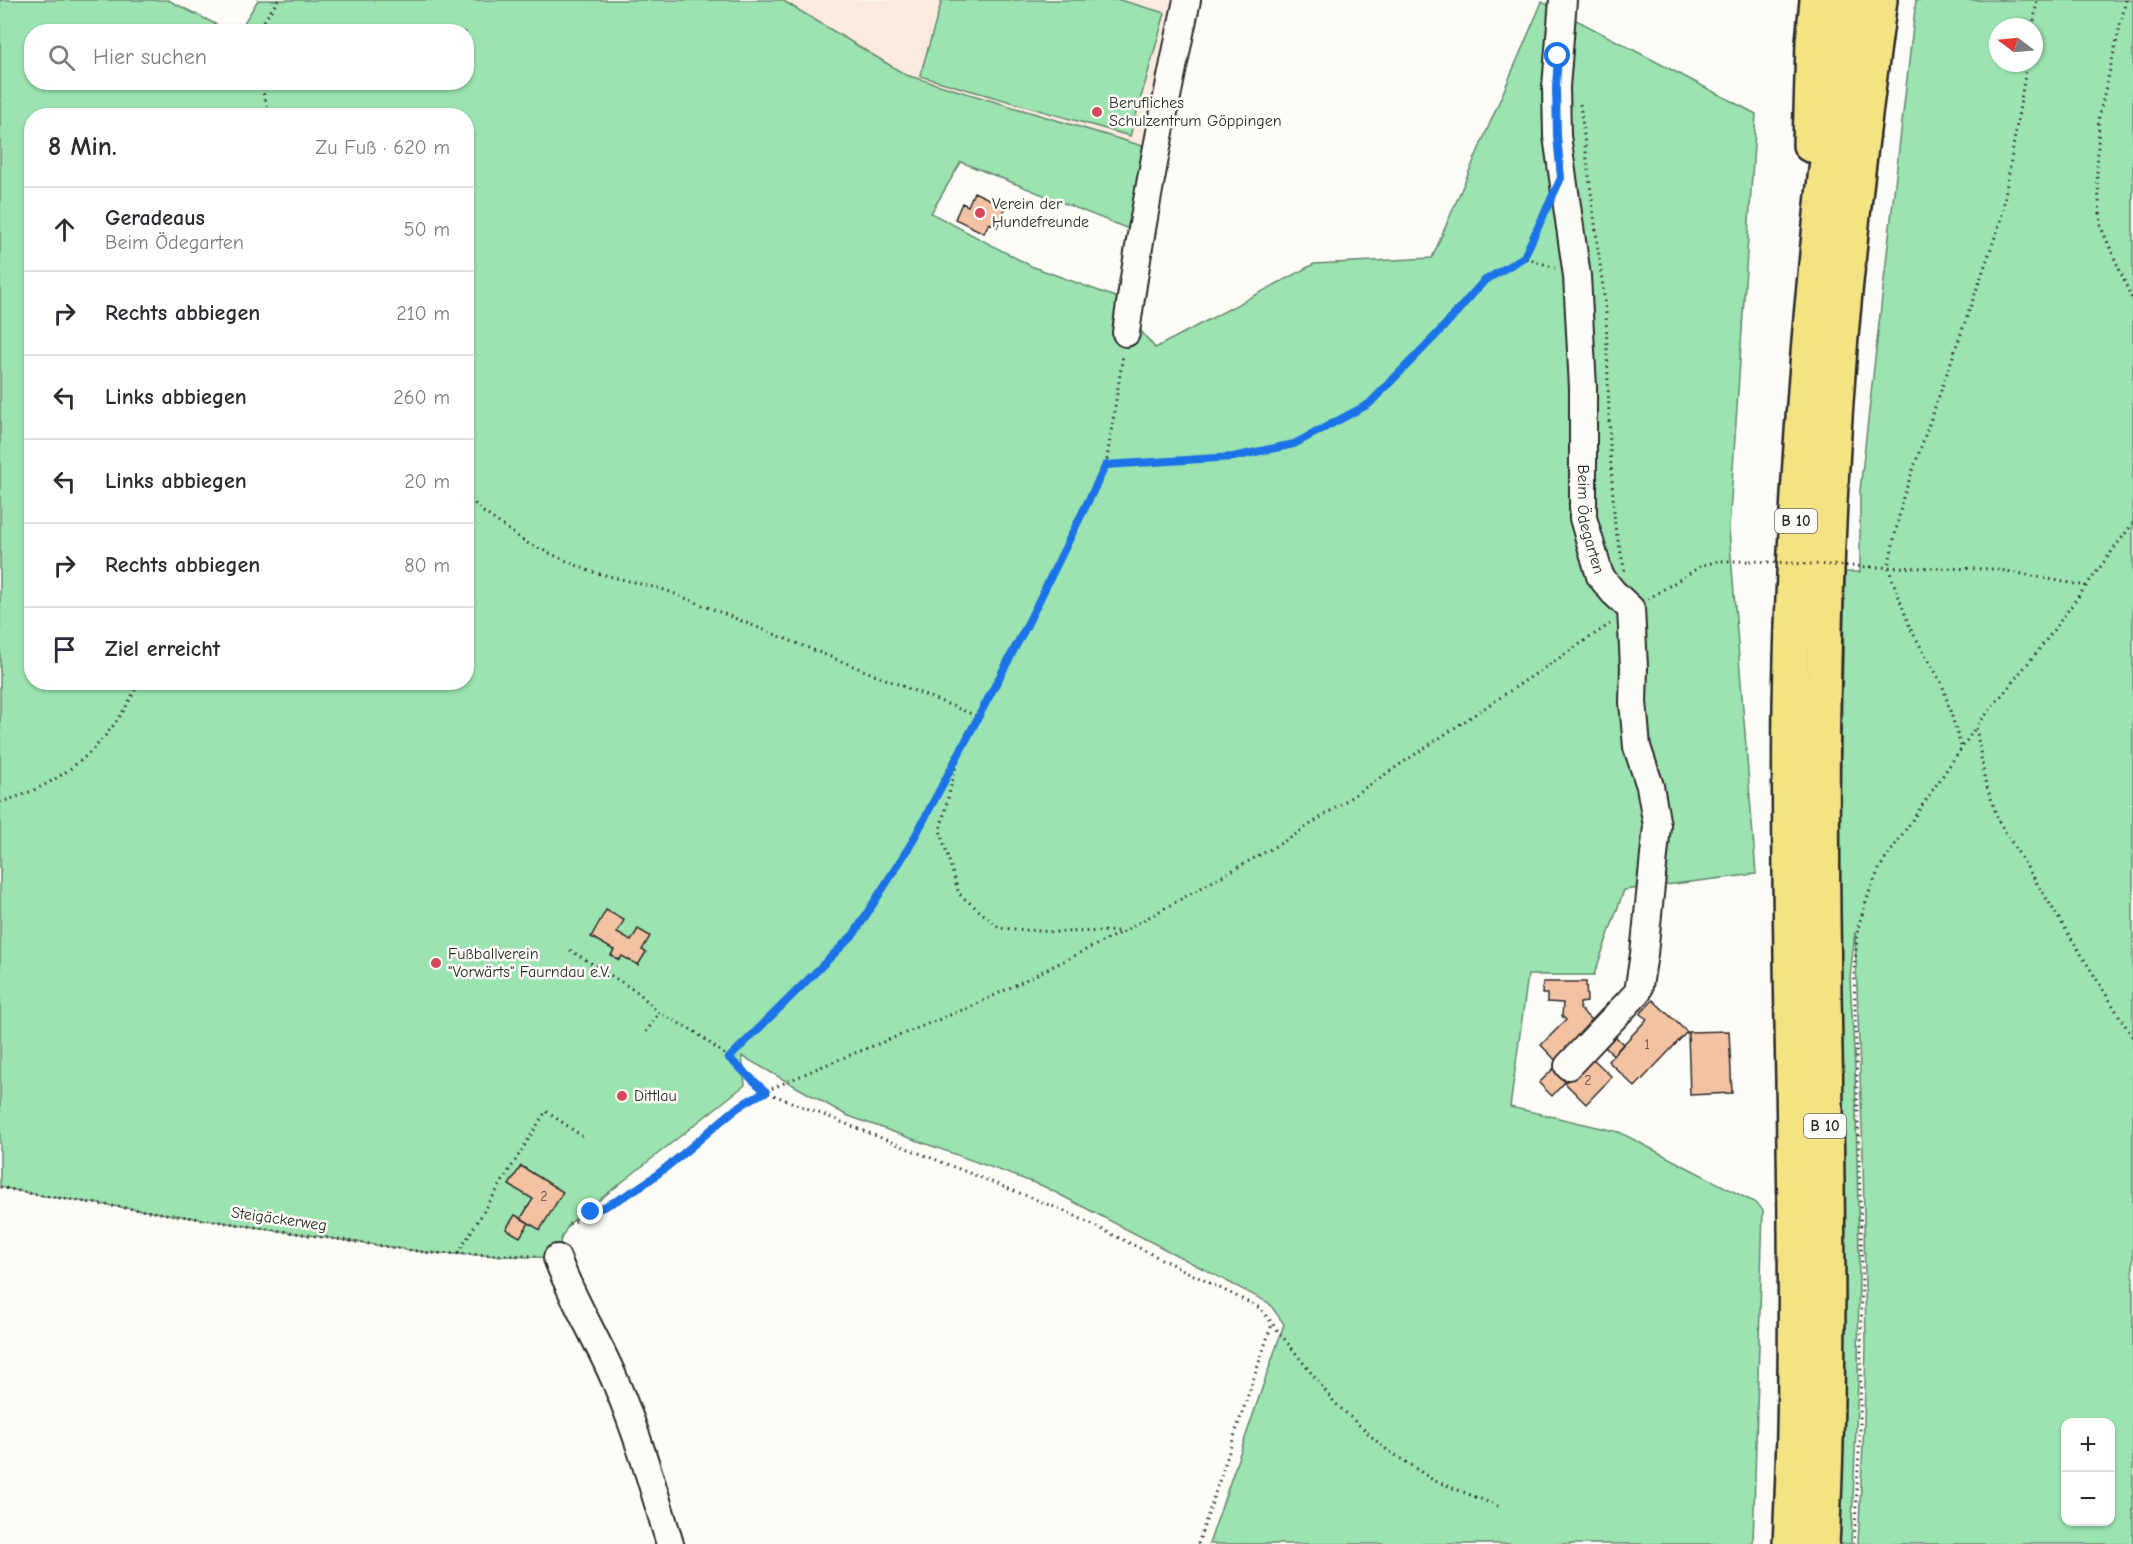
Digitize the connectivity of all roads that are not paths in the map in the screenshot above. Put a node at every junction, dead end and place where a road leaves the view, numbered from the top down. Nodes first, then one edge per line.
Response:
1 (1187, 0) edge
2 (1563, 0) edge
3 (1817, 0) edge
4 (1847, 0) edge
5 (1880, 0) edge
6 (1820, 218) junction
7 (1126, 333) road end
8 (1568, 1066) dead end
9 (557, 1258) road end
10 (670, 1544) edge
11 (1790, 1544) edge
12 (1822, 1544) edge

1 - 7 lane
2 - 8 lane, Beim Ödegarten
3 - 6 highway, B 10
4 - 6 highway, B 10
5 - 12 highway, B 10
6 - 11 highway, B 10
9 - 10 lane

